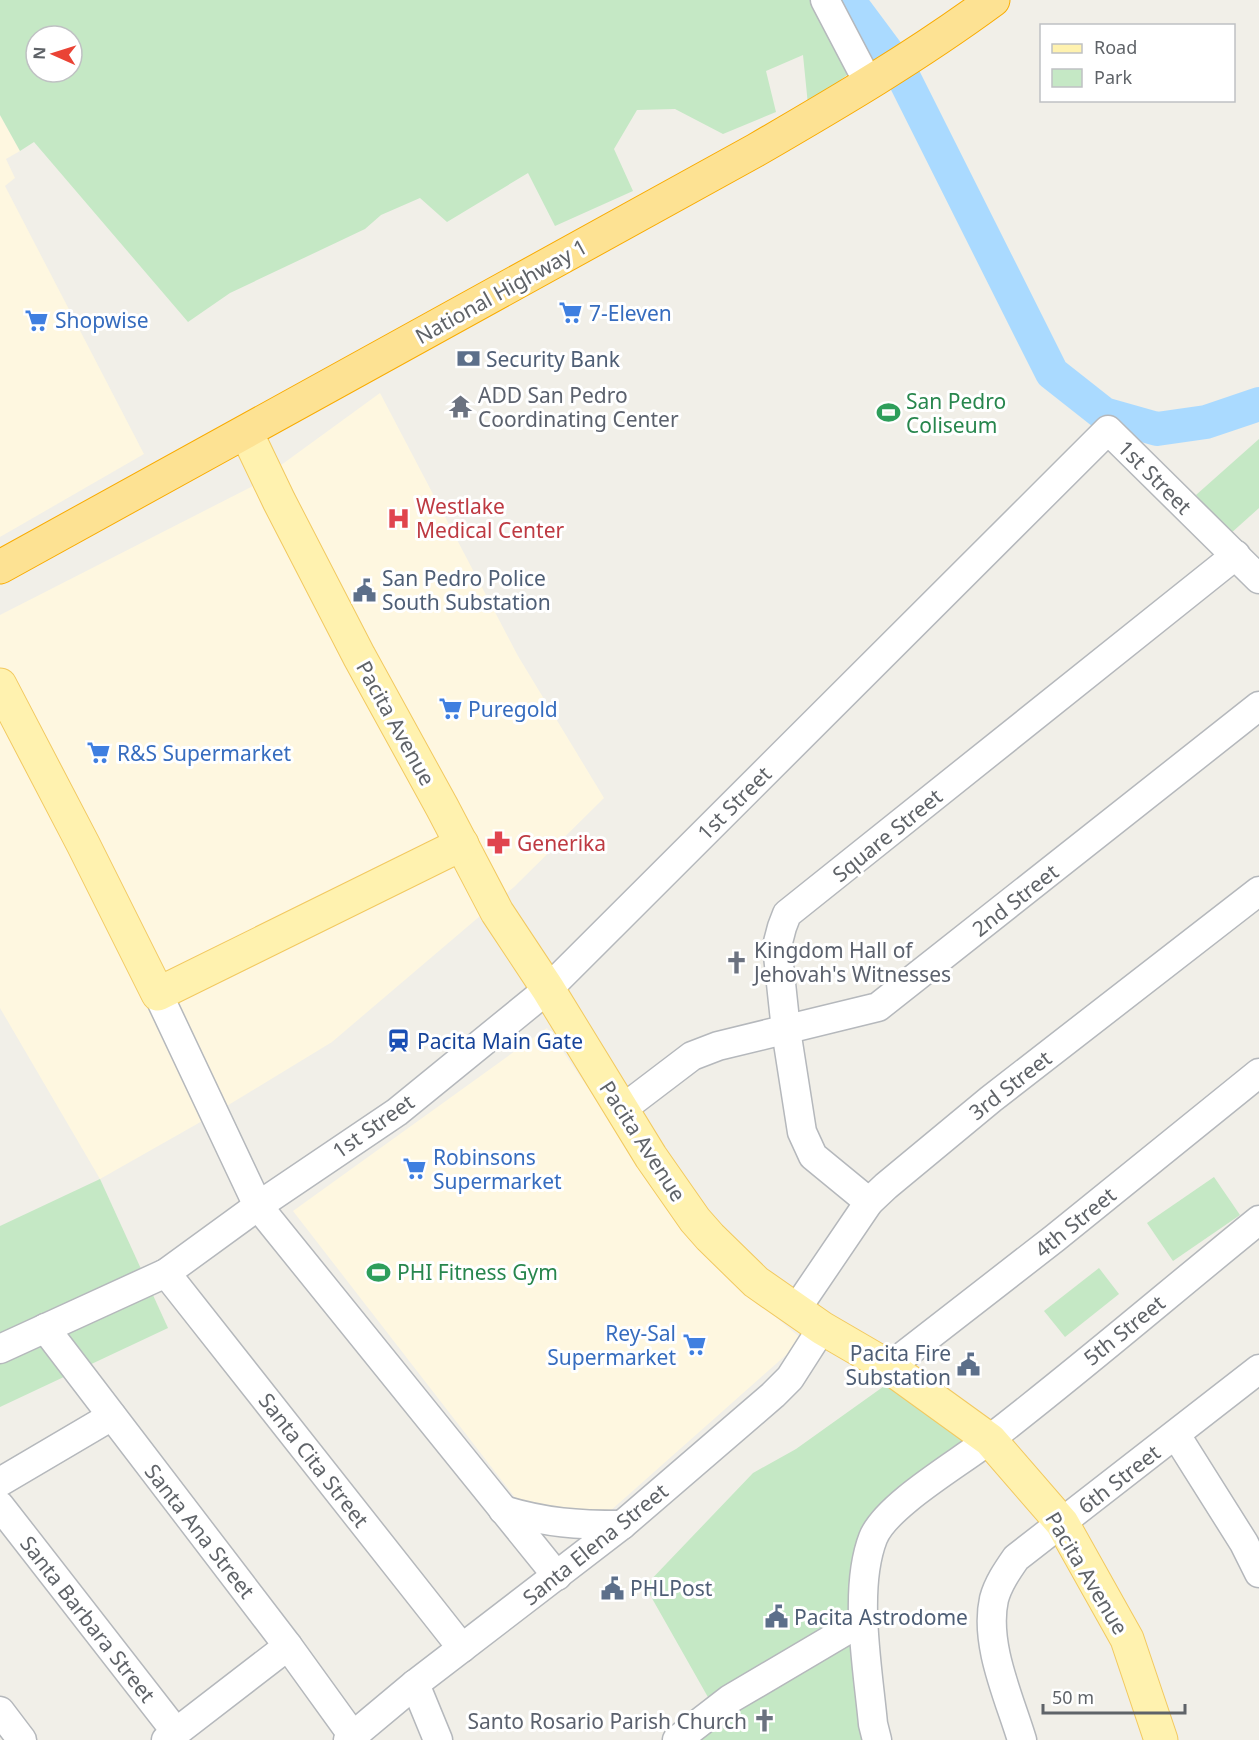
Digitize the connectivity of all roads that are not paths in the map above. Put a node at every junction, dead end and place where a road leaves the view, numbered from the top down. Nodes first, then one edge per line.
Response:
1 (825, 0) edge
2 (993, 0) edge
3 (887, 72) junction
4 (246, 432) junction
5 (1236, 555) junction
6 (0, 567) edge
7 (1259, 579) edge
8 (0, 685) edge
9 (1259, 706) edge
10 (462, 844) junction
11 (1259, 891) edge
12 (548, 988) junction
13 (158, 994) junction
14 (786, 1030) junction
15 (1259, 1073) edge
16 (621, 1110) junction
17 (869, 1202) junction
18 (258, 1206) junction
19 (1259, 1220) edge
20 (166, 1273) junction
21 (809, 1319) junction
22 (45, 1328) junction
23 (0, 1349) edge
24 (889, 1367) junction
25 (1259, 1369) edge
26 (111, 1416) junction
27 (1176, 1435) junction
28 (990, 1440) junction
29 (0, 1482) edge
30 (0, 1506) edge
31 (503, 1510) junction
32 (1062, 1523) junction
33 (622, 1526) junction
34 (1259, 1573) edge
35 (557, 1576) junction
36 (864, 1620) junction
37 (288, 1646) junction
38 (462, 1648) junction
39 (415, 1684) junction
40 (0, 1712) edge
41 (171, 1736) edge
42 (351, 1738) edge
43 (22, 1740) edge
44 (438, 1740) edge
45 (677, 1740) edge
46 (877, 1740) edge
47 (1022, 1740) edge
48 (1161, 1740) edge

1 - 3 street
2 - 3 highway, National Highway 1
3 - 4 highway, National Highway 1
4 - 6 highway, National Highway 1
4 - 10 main road, Pacita Avenue
5 - 7 street, 1st Street
5 - 12 street, 1st Street
5 - 14 street, Square Street
8 - 13 main road
9 - 14 street, 2nd Street
10 - 12 main road, Pacita Avenue
10 - 13 main road
11 - 17 street, 3rd Street
12 - 16 main road, Pacita Avenue
12 - 18 street, 1st Street
13 - 18 street
14 - 16 street, 2nd Street
14 - 17 street, Square Street
15 - 24 street, 4th Street
16 - 21 main road, Pacita Avenue
17 - 21 street, 3rd Street
18 - 20 street, 1st Street
18 - 31 street
19 - 28 street, 5th Street
20 - 22 street, 1st Street
20 - 38 street, Santa Cita Street
21 - 24 main road, Pacita Avenue
21 - 33 street, Santa Elena Street
22 - 23 street, 1st Street
22 - 26 street, Santa Ana Street
24 - 28 main road, Pacita Avenue
25 - 27 street, 6th Street
26 - 29 street
26 - 37 street, Santa Ana Street
27 - 32 street, 6th Street
27 - 34 street
28 - 32 main road, Pacita Avenue
28 - 36 street, 5th Street
30 - 41 street, Santa Barbara Street
31 - 33 street
31 - 35 street
32 - 47 street, 6th Street
32 - 48 main road, Pacita Avenue
33 - 35 street, Santa Elena Street
35 - 38 street, Santa Elena Street
36 - 45 street
36 - 46 street, 5th Street
37 - 41 street
37 - 42 street, Santa Ana Street
38 - 39 street, Santa Elena Street
39 - 42 street, Santa Elena Street
39 - 44 street
40 - 43 street

